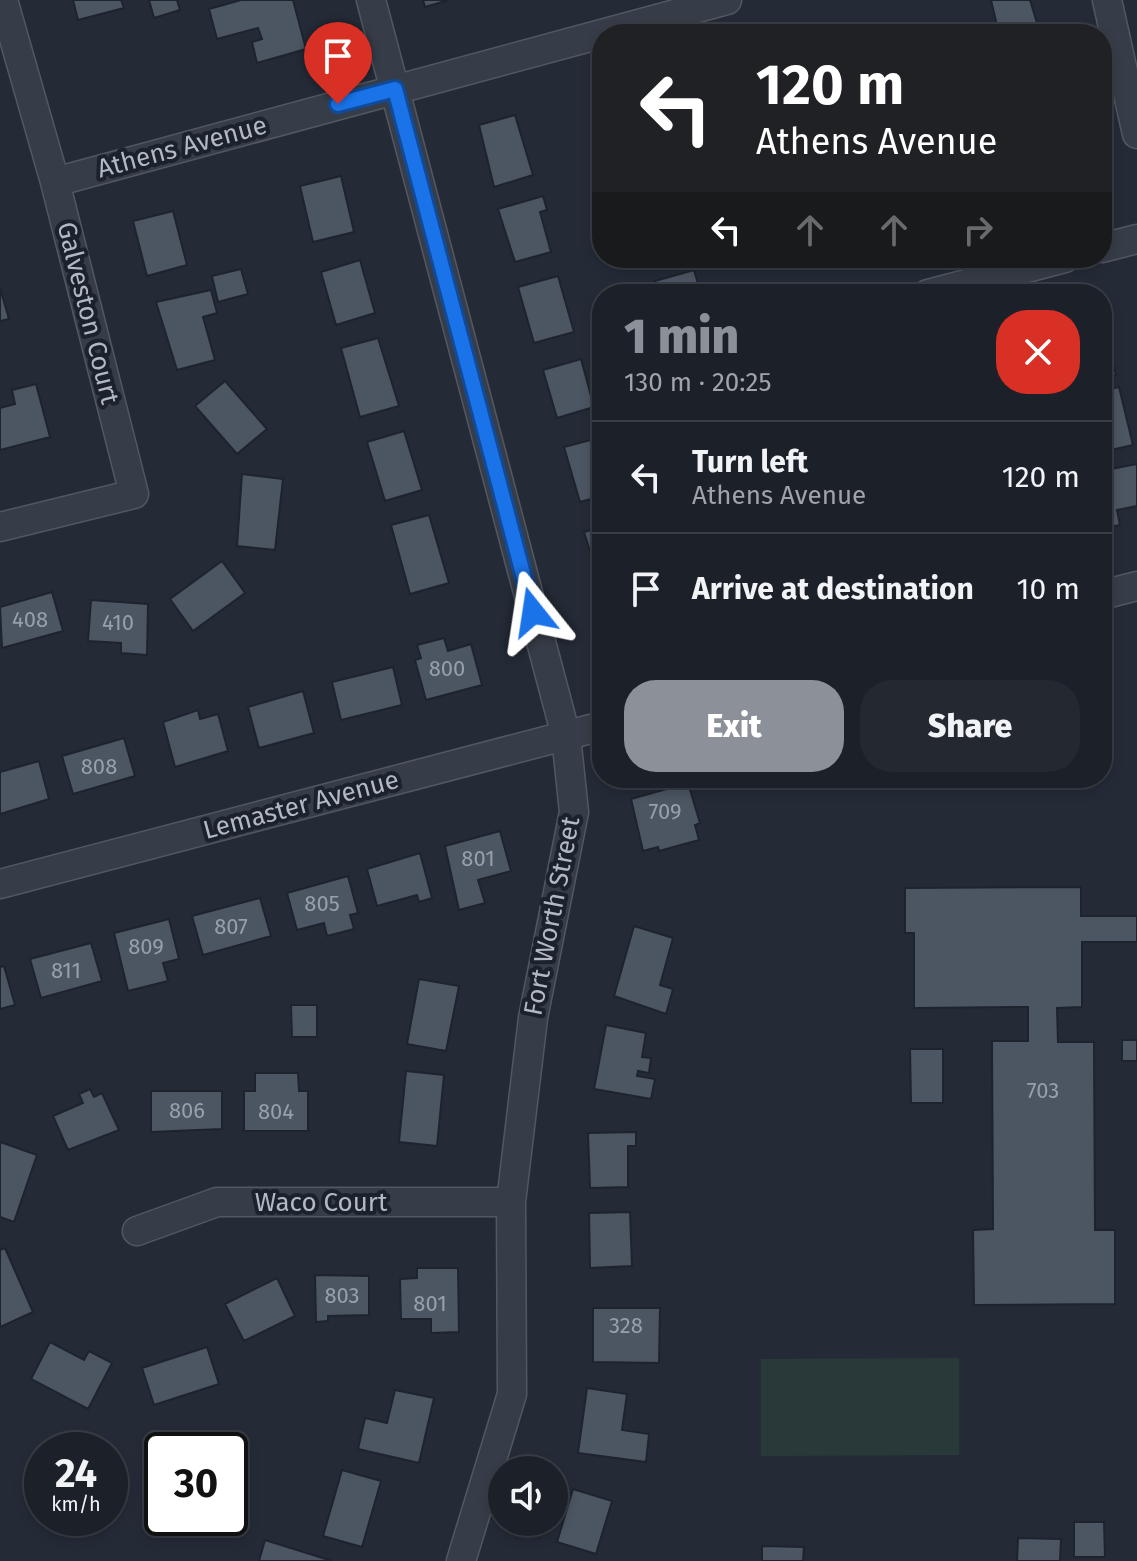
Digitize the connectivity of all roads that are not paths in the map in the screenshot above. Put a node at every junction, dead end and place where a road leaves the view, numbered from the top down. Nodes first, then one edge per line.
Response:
1 (3, 0) edge
2 (371, 0) edge
3 (727, 0) edge
4 (1107, 0) edge
5 (637, 24) edge
6 (592, 36) edge
7 (395, 89) junction
8 (1137, 134) edge
9 (55, 182) junction
10 (1137, 239) edge
11 (1112, 245) edge
12 (1027, 268) edge
13 (966, 284) edge
14 (0, 527) edge
15 (1137, 586) edge
16 (1112, 592) edge
17 (592, 729) edge
18 (566, 736) junction
19 (0, 884) edge
20 (511, 1202) junction
21 (137, 1231) dead end
22 (461, 1561) edge

1 - 9 street, Galveston Court
2 - 7 street, Fort Worth Street
3 - 5 street, Athens Avenue
4 - 8 street
6 - 7 street, Athens Avenue
7 - 9 street, Athens Avenue
7 - 18 street, Fort Worth Street
9 - 14 street, Galveston Court
10 - 11 street
12 - 13 street
15 - 16 street
17 - 18 street, Lemaster Avenue
18 - 19 street, Lemaster Avenue
18 - 20 street, Fort Worth Street
20 - 21 street, Waco Court
20 - 22 street, Fort Worth Street

